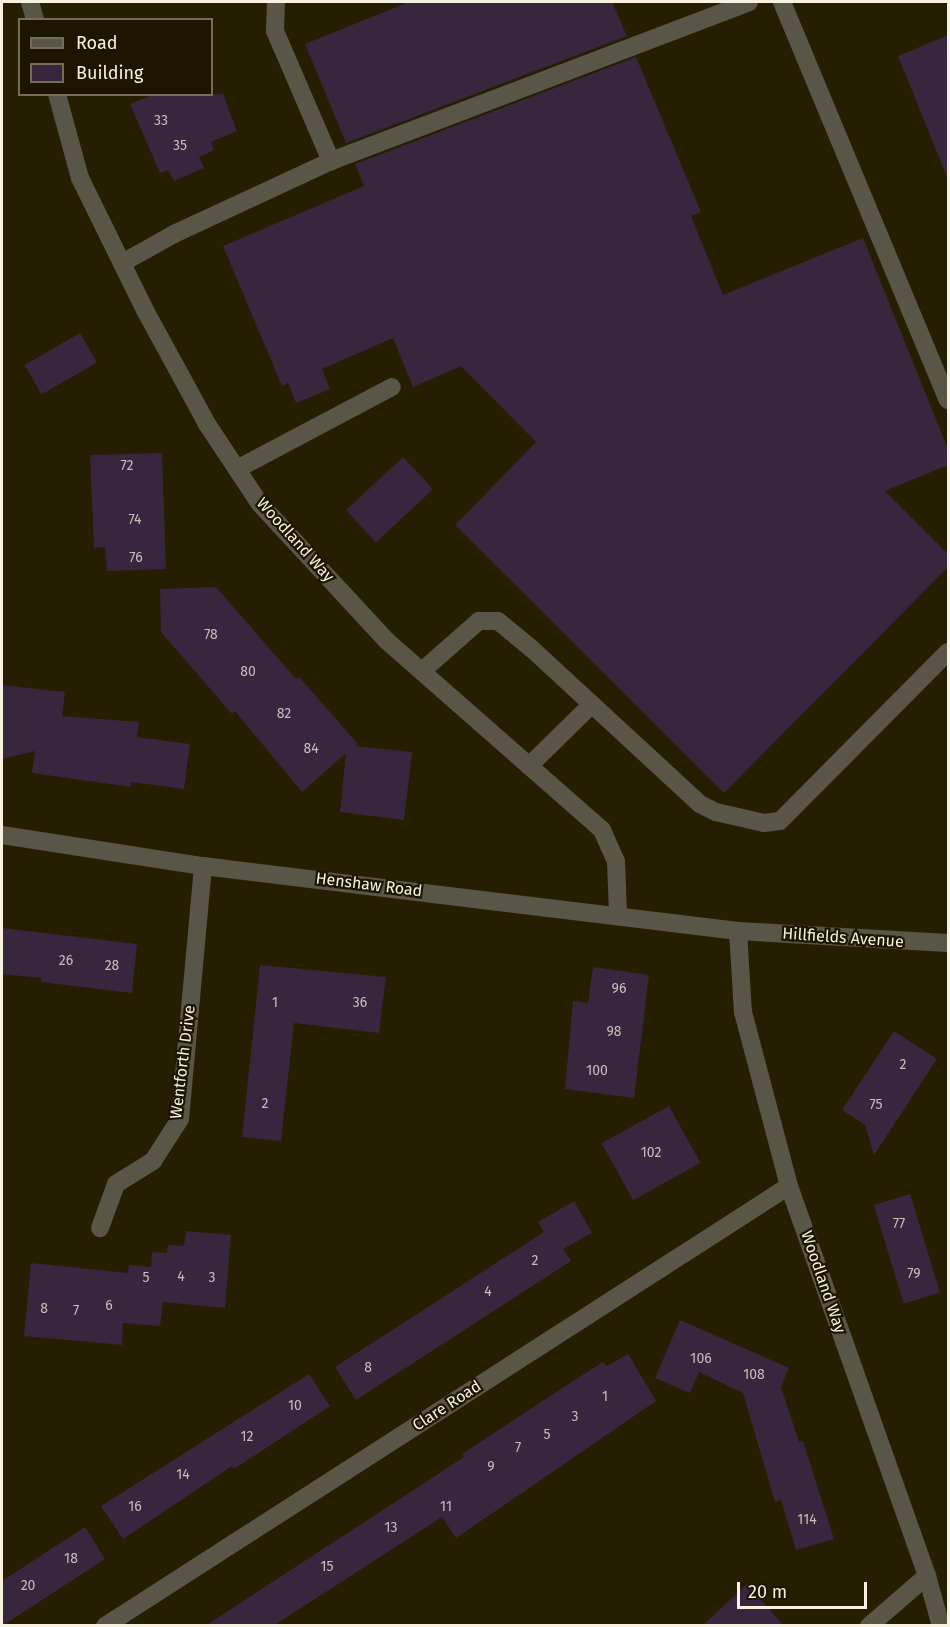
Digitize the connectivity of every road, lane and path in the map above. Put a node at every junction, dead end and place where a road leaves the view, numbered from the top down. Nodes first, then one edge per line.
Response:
1 (30, 2) edge
2 (276, 2) edge
3 (749, 2) edge
4 (782, 2) edge
5 (34, 18) edge
6 (58, 96) edge
7 (331, 160) junction
8 (122, 263) junction
9 (392, 387) dead end
10 (948, 400) edge
11 (237, 469) junction
12 (948, 652) edge
13 (422, 672) junction
14 (592, 704) junction
15 (530, 766) junction
16 (2, 835) edge
17 (203, 866) junction
18 (618, 914) junction
19 (738, 931) junction
20 (948, 943) edge
21 (789, 1186) junction
22 (100, 1228) dead end
23 (927, 1576) junction
24 (105, 1626) edge
25 (869, 1626) edge
26 (941, 1626) edge

1 - 5 street
2 - 7 street
3 - 7 street
4 - 10 street
6 - 8 street, Woodland Way
7 - 8 street
8 - 11 street, Woodland Way
9 - 11 street
11 - 13 street, Woodland Way
12 - 14 street
13 - 14 street
13 - 15 street, Woodland Way
14 - 15 street
15 - 18 street, Woodland Way
16 - 17 street, Henshaw Road
17 - 18 street, Henshaw Road
17 - 22 street, Wentforth Drive
18 - 19 street, Henshaw Road
19 - 20 street, Hillfields Avenue
19 - 21 street, Woodland Way
21 - 23 street, Woodland Way
21 - 24 street, Clare Road
23 - 25 street
23 - 26 street, Woodland Way

